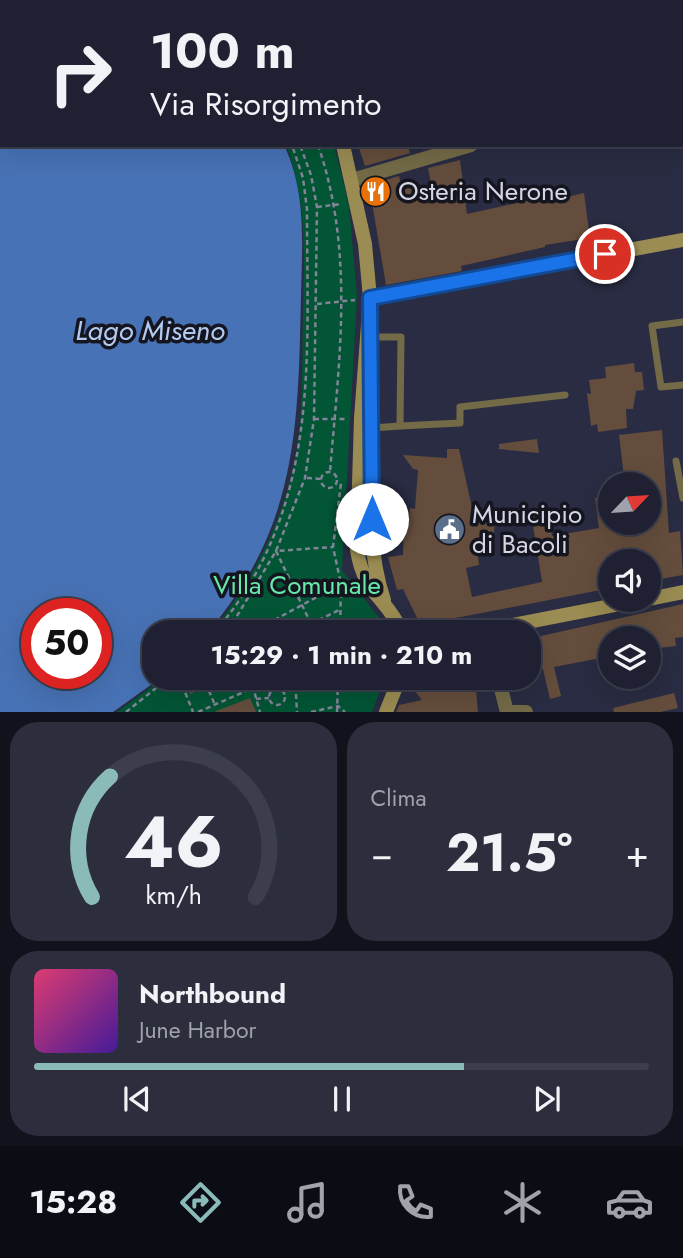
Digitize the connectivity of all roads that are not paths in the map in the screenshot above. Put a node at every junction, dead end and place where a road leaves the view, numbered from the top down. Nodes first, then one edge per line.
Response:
1 (344, 147) edge
2 (464, 147) edge
3 (352, 180) junction
4 (683, 240) edge
5 (370, 298) junction
6 (683, 322) edge
7 (369, 337) junction
8 (683, 385) edge
9 (565, 395) dead end
10 (362, 425) junction
11 (400, 426) junction
12 (676, 461) dead end
13 (683, 498) edge
14 (683, 592) edge
15 (661, 597) edge
16 (598, 608) edge
17 (394, 620) edge
18 (539, 620) edge
19 (395, 690) edge
20 (502, 690) edge
21 (386, 712) edge
22 (508, 712) edge
23 (526, 712) edge

1 - 3 main road
2 - 3 street
3 - 5 main road
4 - 5 main road
5 - 7 main road
6 - 8 lane
7 - 10 main road
7 - 11 lane
9 - 11 lane
10 - 11 lane
10 - 17 main road
12 - 13 lane
14 - 15 main road
16 - 18 main road
19 - 21 main road
20 - 22 street
22 - 23 street

